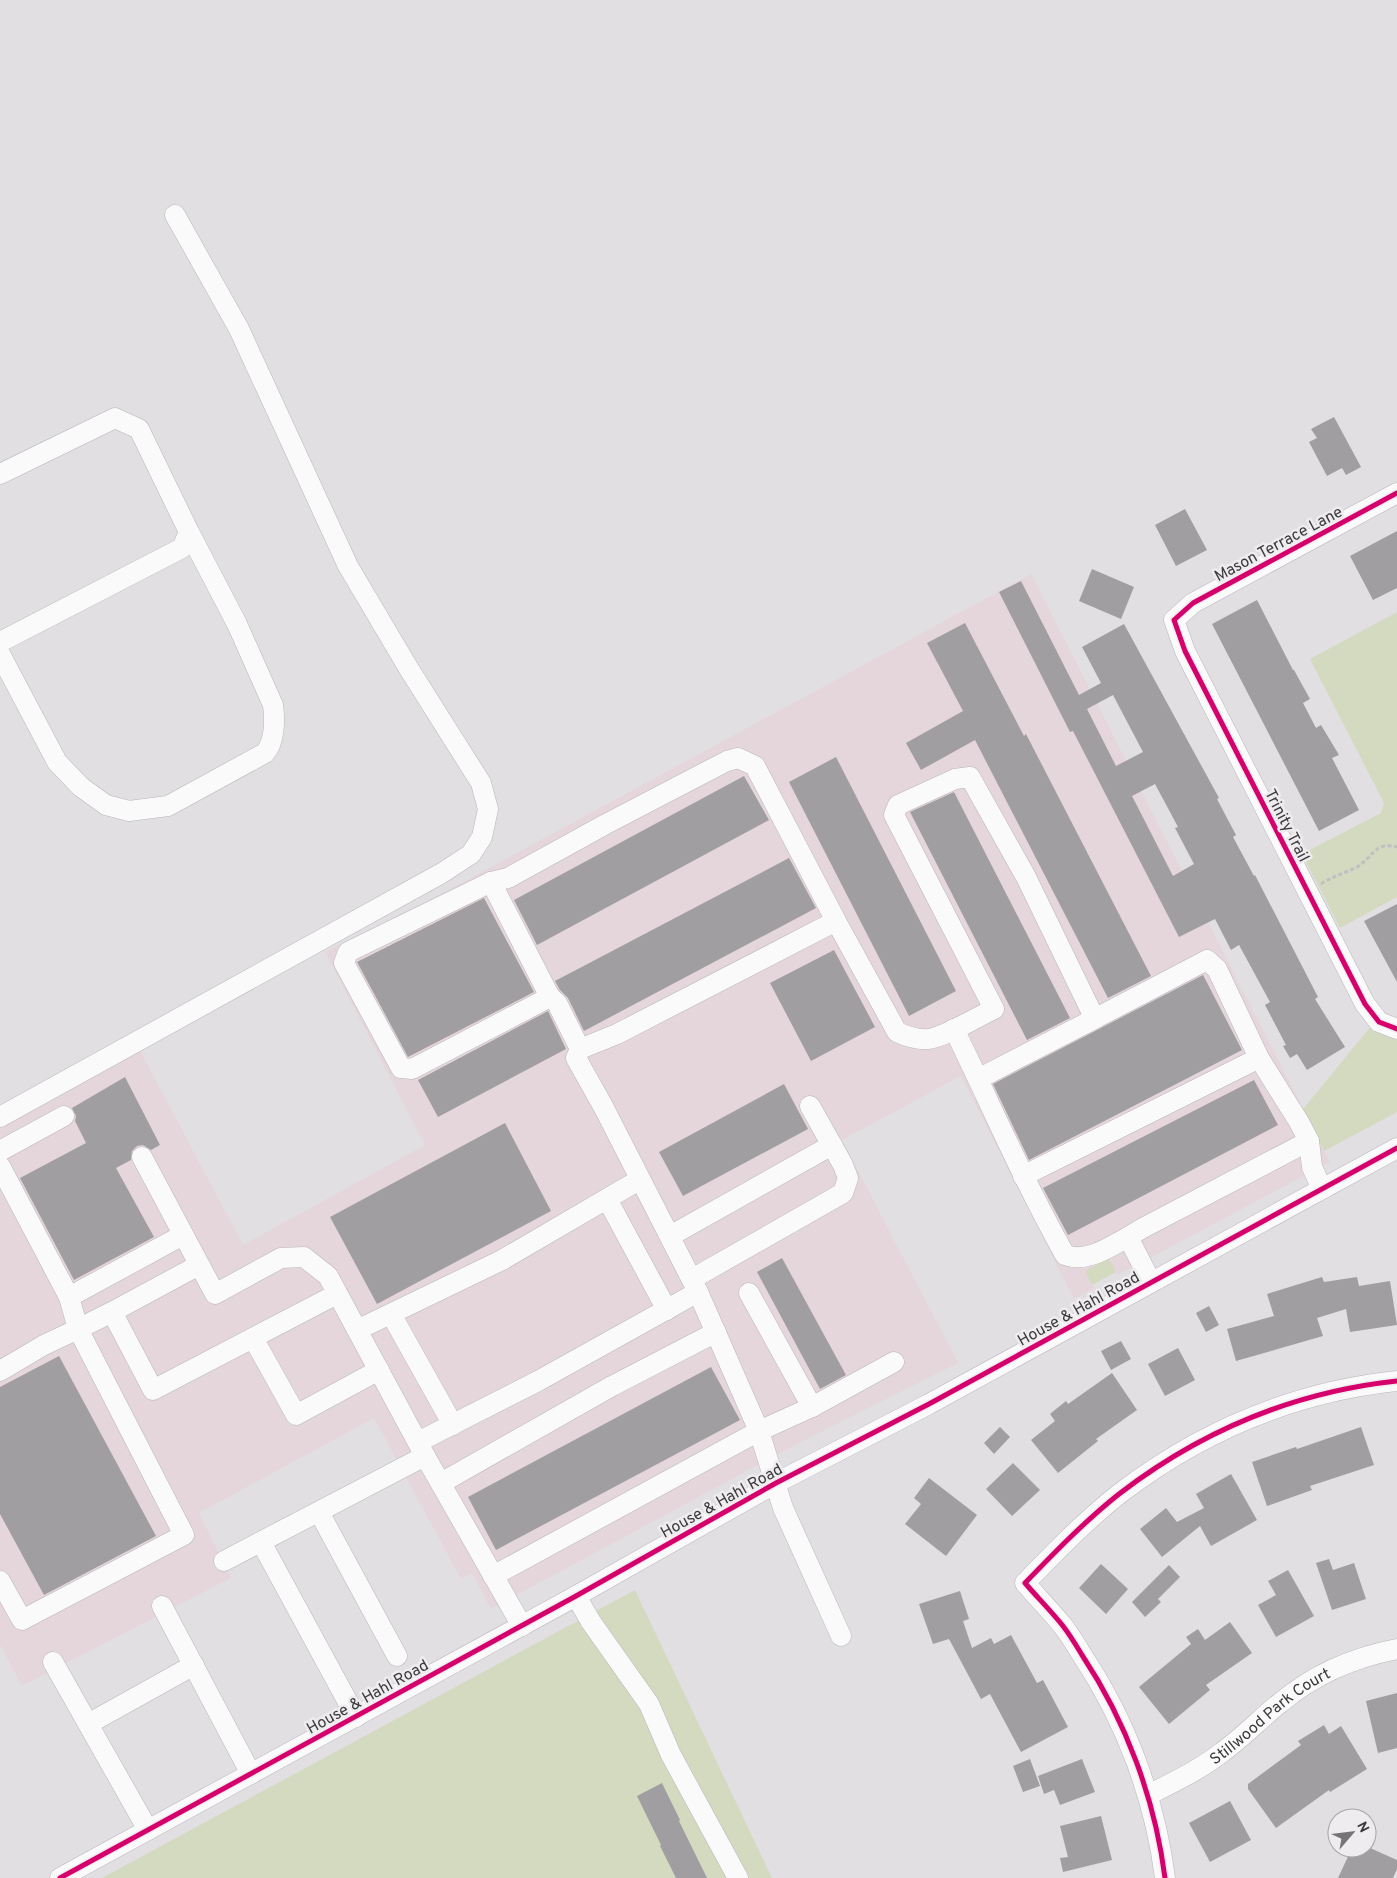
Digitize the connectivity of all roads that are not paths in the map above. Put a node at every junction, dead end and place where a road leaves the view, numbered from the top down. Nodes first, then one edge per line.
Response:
1 (175, 214) dead end
2 (0, 474) edge
3 (1397, 493) edge
4 (189, 532) junction
5 (1174, 620) joint
6 (0, 642) edge
7 (0, 654) edge
8 (491, 882) junction
9 (836, 922) junction
10 (550, 997) junction
11 (1096, 1018) junction
12 (954, 1029) junction
13 (1395, 1029) edge
14 (580, 1049) junction
15 (1259, 1058) junction
16 (978, 1079) junction
17 (810, 1106) dead end
18 (64, 1116) dead end
19 (0, 1117) edge
20 (1309, 1141) junction
21 (832, 1145) junction
22 (1397, 1148) edge
23 (0, 1151) edge
24 (142, 1157) dead end
25 (0, 1166) edge
26 (1023, 1176) junction
27 (640, 1180) junction
28 (1322, 1189) junction
29 (607, 1199) junction
30 (183, 1235) junction
31 (670, 1236) junction
32 (1128, 1237) junction
33 (199, 1265) junction
34 (1151, 1282) junction
35 (695, 1286) junction
36 (748, 1293) dead end
37 (337, 1294) junction
38 (69, 1297) junction
39 (667, 1310) junction
40 (112, 1312) junction
41 (390, 1314) junction
42 (78, 1329) junction
43 (357, 1330) junction
44 (716, 1332) junction
45 (253, 1338) junction
46 (894, 1362) dead end
47 (379, 1370) junction
48 (0, 1371) edge
49 (1397, 1380) edge
50 (812, 1407) junction
51 (453, 1425) junction
52 (759, 1431) junction
53 (422, 1449) junction
54 (441, 1483) junction
55 (776, 1483) junction
56 (319, 1512) junction
57 (262, 1542) junction
58 (224, 1561) dead end
59 (493, 1576) junction
60 (0, 1580) edge
61 (576, 1596) junction
62 (162, 1606) dead end
63 (522, 1626) junction
64 (841, 1636) dead end
65 (1397, 1649) edge
66 (398, 1656) dead end
67 (53, 1662) dead end
68 (194, 1665) junction
69 (356, 1717) junction
70 (88, 1724) junction
71 (251, 1774) junction
72 (1148, 1795) junction
73 (148, 1830) junction
74 (60, 1878) edge
75 (738, 1878) edge
76 (1165, 1878) edge

1 - 19 street
2 - 4 street
3 - 5 street, Mason Terrace Lane
4 - 6 street
4 - 7 street
5 - 13 street, Trinity Trail
8 - 9 street
8 - 10 street
8 - 10 street
9 - 12 street
9 - 14 street
10 - 14 street
11 - 12 street
11 - 15 street
11 - 16 street
12 - 16 street
14 - 27 street
15 - 20 street
15 - 26 street
16 - 26 street
17 - 21 street
18 - 23 street
20 - 28 street
20 - 32 street
21 - 31 street
21 - 35 street
22 - 28 street, House & Hahl Road
24 - 30 street
25 - 38 street
26 - 32 street
27 - 29 street
27 - 31 street
28 - 34 street, House & Hahl Road
29 - 39 street
29 - 41 street
30 - 33 street
30 - 38 street
31 - 35 street
32 - 34 street
33 - 37 street
33 - 40 street
34 - 55 street, House & Hahl Road
35 - 39 street
35 - 44 street
36 - 50 street
37 - 43 street
37 - 45 street
38 - 42 street
39 - 51 street
40 - 42 street
40 - 45 street
41 - 43 street
41 - 51 street
42 - 48 street
42 - 60 street
43 - 47 street
44 - 52 street
44 - 54 street
45 - 47 street
46 - 50 street
47 - 53 street
49 - 72 street
50 - 52 street
51 - 53 street
52 - 55 street
52 - 59 street
53 - 54 street
53 - 56 street
54 - 59 street
55 - 61 street, House & Hahl Road
55 - 64 street
56 - 57 street
56 - 66 street
57 - 58 street
57 - 69 street
59 - 63 street
61 - 63 street, House & Hahl Road
61 - 75 street
62 - 68 street
63 - 69 street, House & Hahl Road
65 - 72 street, Stillwood Park Court
67 - 70 street
68 - 70 street
68 - 71 street
69 - 71 street, House & Hahl Road
70 - 73 street
71 - 73 street, House & Hahl Road
72 - 76 street
73 - 74 street, House & Hahl Road

